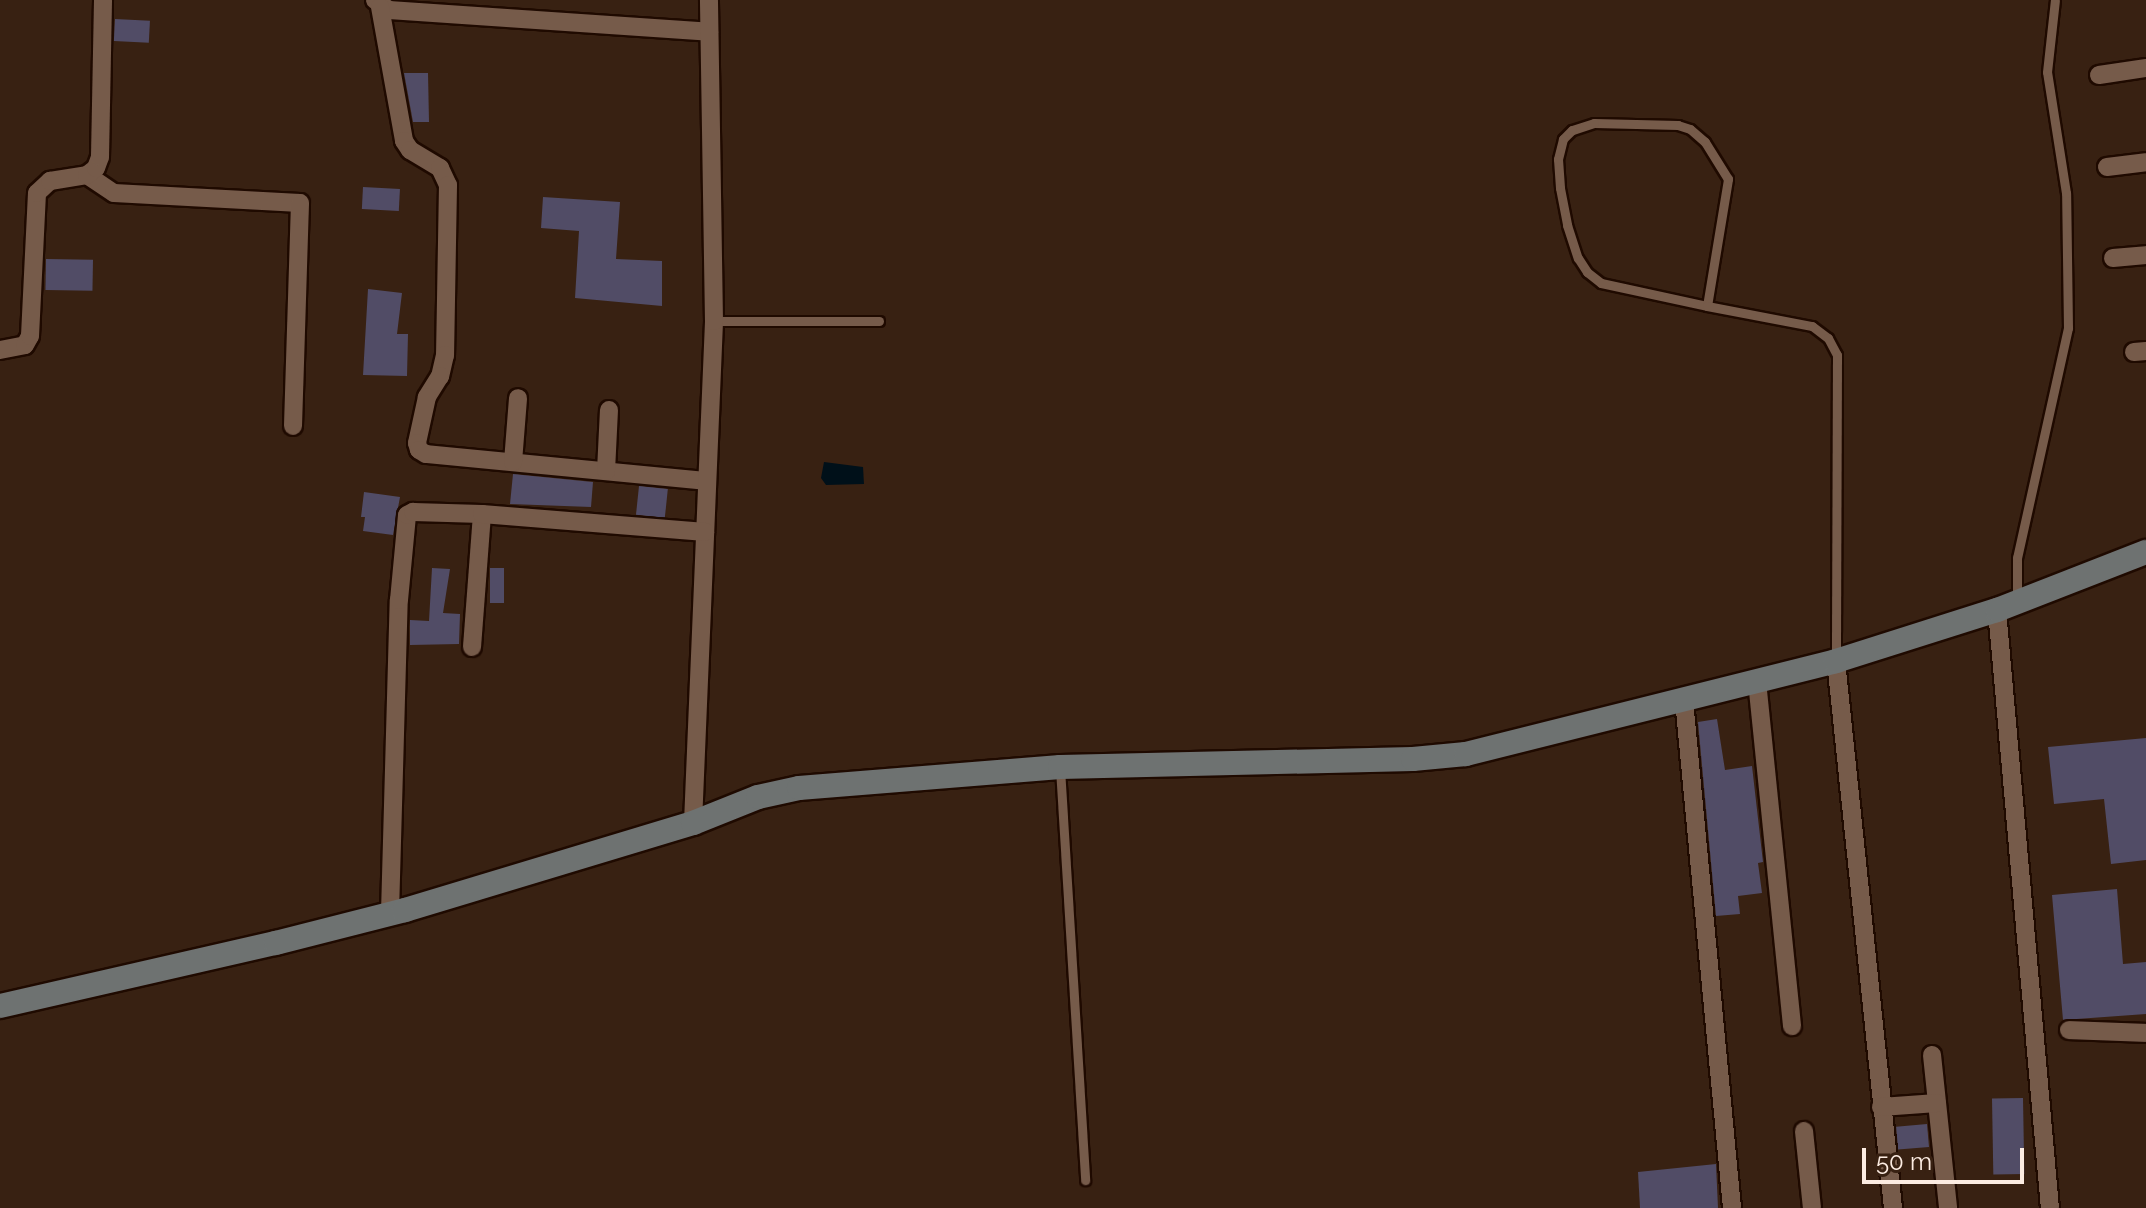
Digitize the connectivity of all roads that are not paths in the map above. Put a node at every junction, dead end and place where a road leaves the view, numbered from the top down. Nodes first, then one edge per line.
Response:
1 (103, 0) edge
2 (709, 0) edge
3 (2055, 0) edge
4 (377, 3) edge
5 (709, 32) junction
6 (2146, 68) edge
7 (2099, 75) dead end
8 (2146, 162) edge
9 (2107, 167) dead end
10 (87, 175) junction
11 (2146, 255) edge
12 (2113, 258) dead end
13 (1707, 306) junction
14 (714, 321) junction
15 (879, 321) dead end
16 (0, 350) edge
17 (518, 398) dead end
18 (609, 410) dead end
19 (293, 426) dead end
20 (513, 462) junction
21 (606, 471) junction
22 (707, 481) junction
23 (482, 514) junction
24 (705, 532) junction
25 (2146, 552) edge
26 (2007, 606) junction
27 (472, 647) dead end
28 (1836, 661) junction
29 (1757, 681) junction
30 (1684, 700) junction
31 (1060, 767) junction
32 (693, 823) junction
33 (390, 913) junction
34 (0, 1006) edge
35 (1792, 1026) dead end
36 (2069, 1030) dead end
37 (2146, 1033) edge
38 (1932, 1055) dead end
39 (1937, 1103) junction
40 (1881, 1107) junction
41 (1804, 1131) dead end
42 (1085, 1180) dead end
43 (1732, 1208) edge
44 (1812, 1208) edge
45 (1893, 1208) edge
46 (1948, 1208) edge
47 (2050, 1208) edge

1 - 10 street
2 - 5 street
3 - 26 lane
4 - 5 street
4 - 20 street
5 - 14 street
6 - 7 street
8 - 9 street
10 - 16 street
10 - 19 street
11 - 12 street
13 - 13 lane
13 - 28 lane
14 - 15 lane
14 - 22 street
17 - 20 street
18 - 21 street
20 - 21 street
21 - 22 street
22 - 24 street
23 - 24 street
23 - 27 street
23 - 33 street
24 - 32 street
25 - 26 street
26 - 28 street
26 - 47 street
28 - 29 street
28 - 40 street
29 - 30 street
29 - 35 street
30 - 31 street
30 - 43 street
31 - 32 street
31 - 42 lane
32 - 33 street
33 - 34 street
36 - 37 street
38 - 39 street
39 - 40 street
39 - 46 street
40 - 45 street
41 - 44 street

